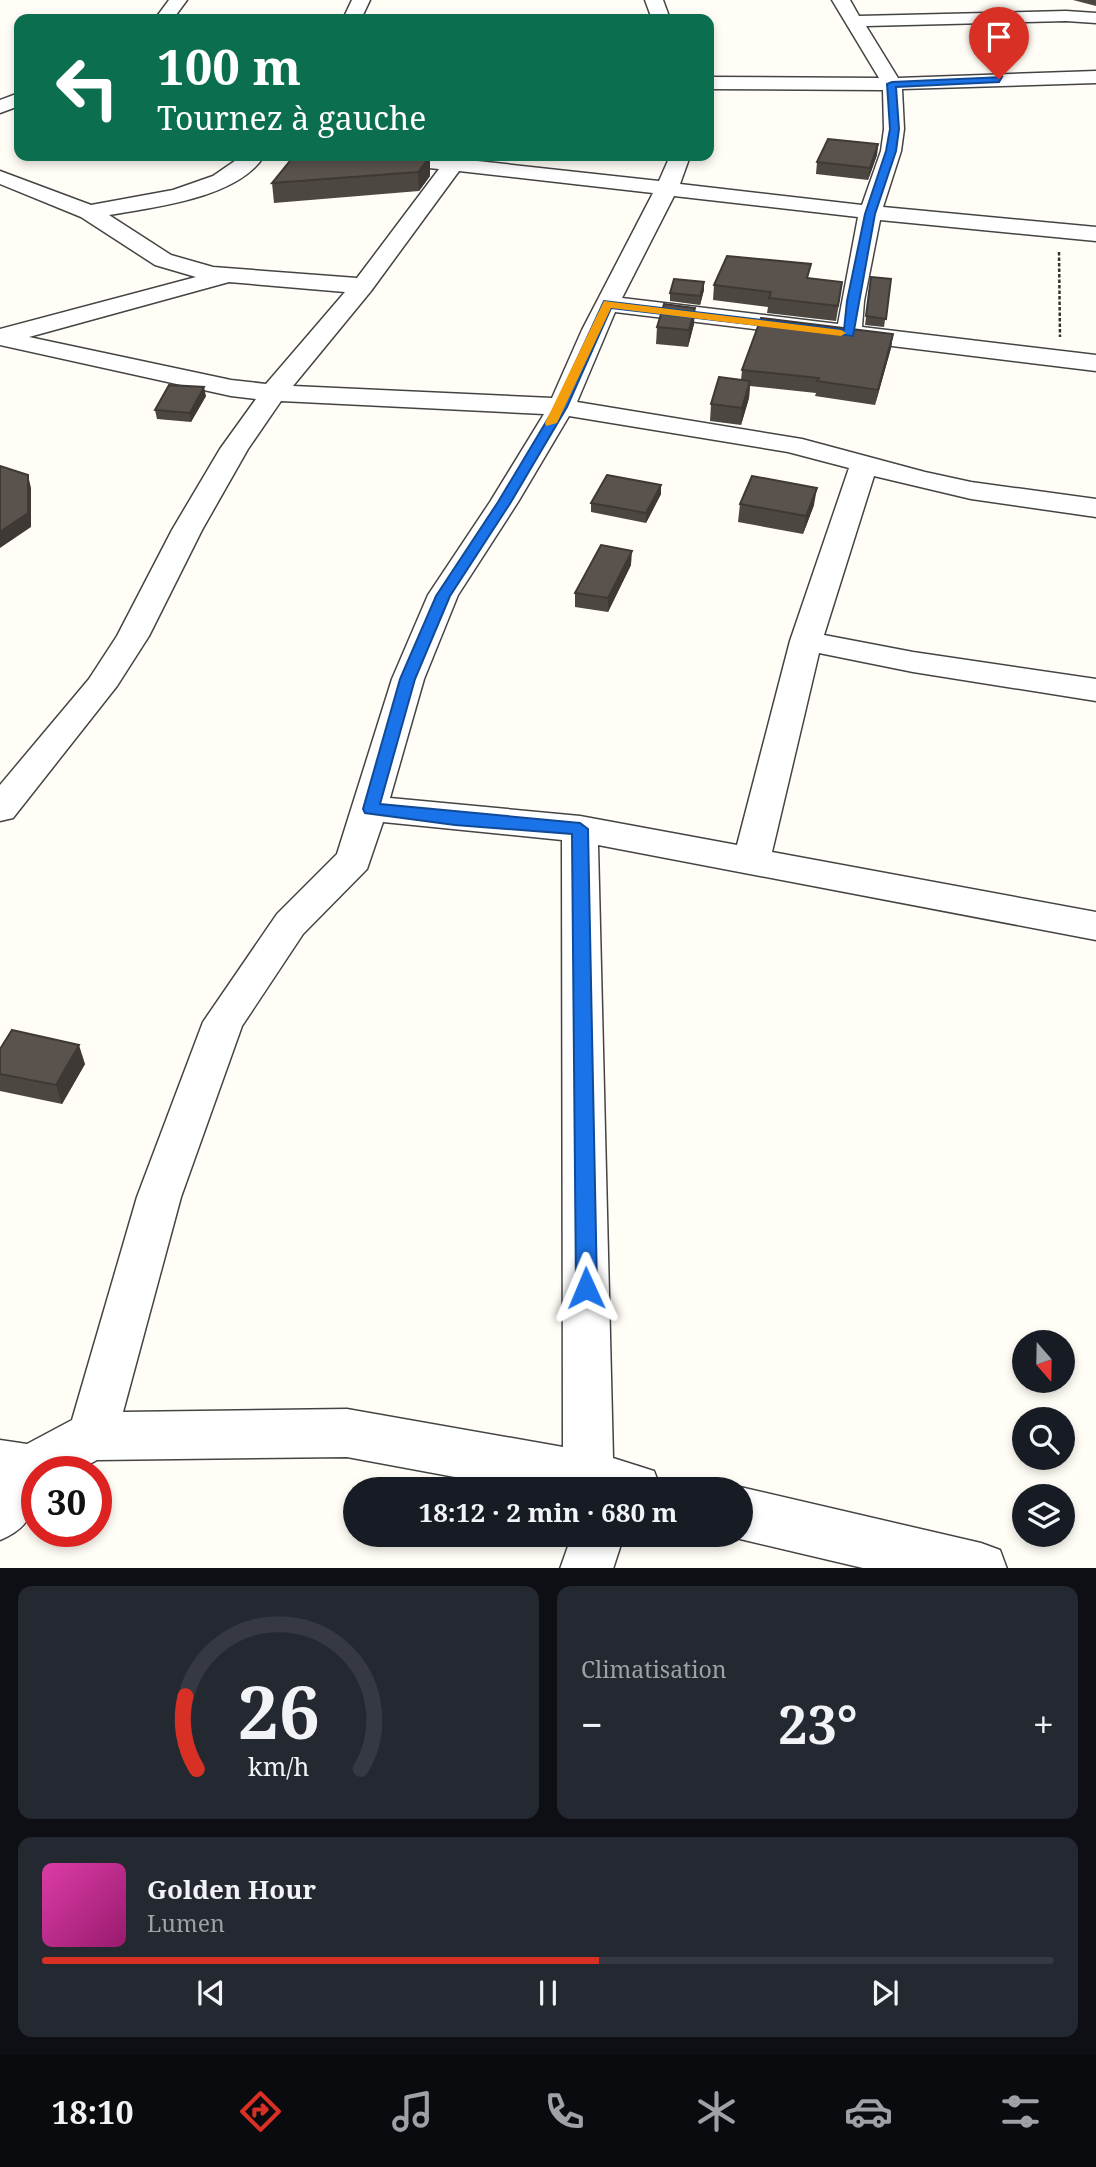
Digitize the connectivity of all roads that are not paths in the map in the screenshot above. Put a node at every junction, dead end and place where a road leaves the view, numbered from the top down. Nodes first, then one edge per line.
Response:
1 (841, 0) edge
2 (1053, 0) edge
3 (1066, 16) junction
4 (1096, 18) edge
5 (852, 21) junction
6 (1096, 77) edge
7 (714, 83) edge
8 (892, 84) junction
9 (248, 161) edge
10 (456, 161) edge
11 (477, 161) edge
12 (674, 171) edge
13 (0, 177) edge
14 (89, 212) junction
15 (870, 214) junction
16 (1096, 234) edge
17 (229, 275) junction
18 (363, 286) junction
19 (608, 304) junction
20 (849, 334) junction
21 (0, 338) edge
22 (1096, 363) edge
23 (273, 393) junction
24 (561, 407) junction
25 (864, 464) junction
26 (1096, 508) edge
27 (806, 641) junction
28 (1096, 690) edge
29 (0, 809) edge
30 (371, 809) junction
31 (580, 829) junction
32 (751, 861) junction
33 (1096, 926) edge
34 (92, 1436) junction
35 (15, 1467) edge
36 (572, 1477) edge
37 (613, 1477) edge
38 (0, 1514) edge
39 (753, 1516) edge
40 (594, 1547) edge
41 (586, 1568) edge
42 (977, 1568) edge

1 - 5 street
2 - 3 street
3 - 4 street
3 - 5 street
5 - 8 street
6 - 8 street
7 - 8 street
8 - 15 street
9 - 14 street
10 - 18 street
11 - 12 street
12 - 15 street
12 - 19 street
13 - 14 street
14 - 17 street
15 - 16 street
15 - 20 street
17 - 18 street
17 - 21 street
18 - 23 street
19 - 20 street
19 - 24 street
20 - 22 street
21 - 23 street
23 - 24 street
23 - 29 street
24 - 25 street
24 - 30 street
25 - 26 street
25 - 27 street
27 - 28 street
27 - 32 street
30 - 31 street
30 - 34 street
31 - 32 street
31 - 37 street
32 - 33 street
34 - 35 street
34 - 36 street
35 - 38 street
39 - 42 street
40 - 41 street

